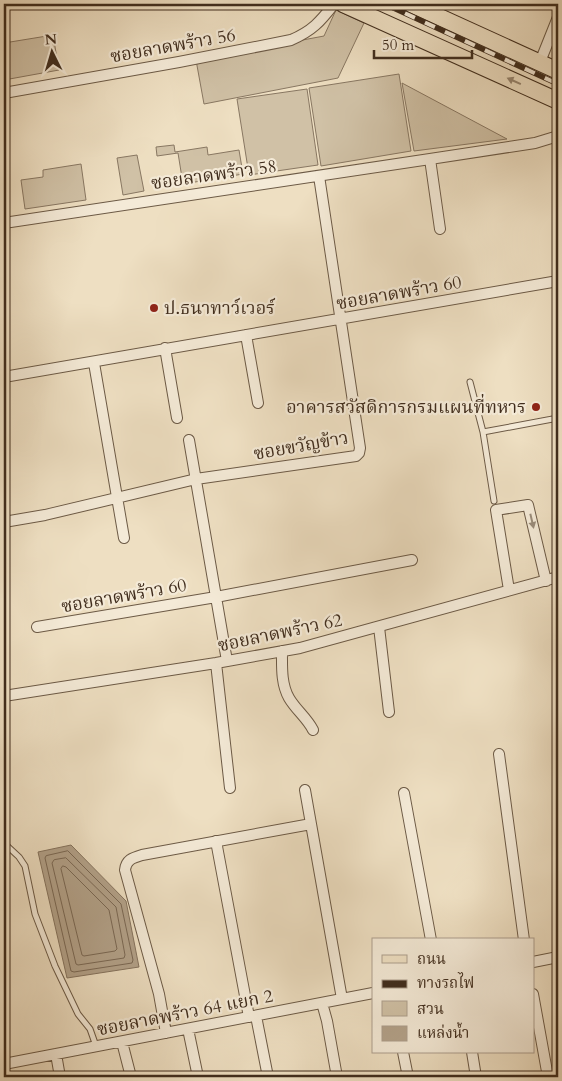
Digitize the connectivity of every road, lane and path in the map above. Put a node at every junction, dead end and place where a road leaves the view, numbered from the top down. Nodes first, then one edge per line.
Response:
1 (334, 4) edge
2 (343, 4) edge
3 (411, 4) edge
4 (558, 17) edge
5 (540, 62) junction
6 (558, 71) edge
7 (4, 93) edge
8 (558, 101) edge
9 (558, 136) edge
10 (430, 159) junction
11 (319, 176) junction
12 (4, 223) edge
13 (440, 229) dead end
14 (558, 281) edge
15 (342, 319) junction
16 (246, 335) junction
17 (165, 348) junction
18 (94, 363) junction
19 (4, 377) edge
20 (470, 382) dead end
21 (258, 403) dead end
22 (177, 418) dead end
23 (558, 418) edge
24 (483, 432) junction
25 (189, 440) dead end
26 (196, 479) junction
27 (118, 497) junction
28 (494, 501) dead end
29 (4, 522) edge
30 (124, 538) dead end
31 (412, 560) dead end
32 (558, 578) edge
33 (546, 581) junction
34 (509, 590) junction
35 (216, 597) junction
36 (37, 627) dead end
37 (380, 627) junction
38 (282, 651) junction
39 (222, 662) junction
40 (4, 696) edge
41 (389, 712) dead end
42 (313, 730) dead end
43 (499, 754) dead end
44 (230, 788) dead end
45 (305, 790) dead end
46 (404, 793) dead end
47 (311, 824) junction
48 (216, 841) junction
49 (4, 843) edge
50 (431, 938) edge
51 (524, 938) edge
52 (558, 957) edge
53 (534, 962) edge
54 (372, 993) edge
55 (342, 999) junction
56 (534, 1000) edge
57 (322, 1003) junction
58 (252, 1016) junction
59 (188, 1029) junction
60 (166, 1033) junction
61 (122, 1042) junction
62 (96, 1047) junction
63 (56, 1054) junction
64 (403, 1054) edge
65 (472, 1054) edge
66 (4, 1064) edge
67 (60, 1077) edge
68 (131, 1077) edge
69 (198, 1077) edge
70 (268, 1077) edge
71 (337, 1077) edge
72 (408, 1077) edge
73 (476, 1077) edge
74 (548, 1077) edge

1 - 7 street, ซอยลาดพร้าว 56
8 -> 2 main road
3 - 5 main road
4 - 5 street
5 - 6 main road
9 - 10 street, ซอยลาดพร้าว 58
10 - 11 street, ซอยลาดพร้าว 58
10 - 13 street
11 - 12 street, ซอยลาดพร้าว 58
11 - 15 street, ซอยขวัญข้าว
14 - 15 street, ซอยลาดพร้าว 60
15 - 16 street, ซอยลาดพร้าว 60
15 - 26 street, ซอยขวัญข้าว
16 - 17 street, ซอยลาดพร้าว 60
16 - 21 street
17 - 18 street, ซอยลาดพร้าว 60
17 - 22 street
18 - 19 street, ซอยลาดพร้าว 60
18 - 27 street
20 - 24 lane
23 - 24 lane
24 - 28 lane
25 - 26 street
26 - 27 street, ซอยขวัญข้าว
26 - 35 street
27 - 29 street, ซอยขวัญข้าว
27 - 30 street
31 - 35 street, ซอยลาดพร้าว 60
32 - 33 street, ซอยลาดพร้าว 62
33 - 34 street, ซอยลาดพร้าว 62
34 -> 33 street
34 - 37 street, ซอยลาดพร้าว 62
35 - 36 street, ซอยลาดพร้าว 60
35 - 39 street
37 - 38 street, ซอยลาดพร้าว 62
37 - 41 street
38 - 39 street, ซอยลาดพร้าว 62
38 - 42 street
39 - 40 street, ซอยลาดพร้าว 62
39 - 44 street
43 - 51 street
45 - 47 street
46 - 50 street
47 - 48 street
47 - 55 street
48 - 58 street
48 - 60 street
49 - 62 lane
52 - 53 street
54 - 55 street, ซอยลาดพร้าว 64 แยก 2
55 - 57 street, ซอยลาดพร้าว 64 แยก 2
56 - 74 street
57 - 58 street, ซอยลาดพร้าว 64 แยก 2
57 - 71 street
58 - 59 street, ซอยลาดพร้าว 64 แยก 2
58 - 70 street
59 - 60 street, ซอยลาดพร้าว 64 แยก 2
59 - 69 street
60 - 61 street, ซอยลาดพร้าว 64 แยก 2
61 - 62 street, ซอยลาดพร้าว 64 แยก 2
61 - 68 street
62 - 63 street, ซอยลาดพร้าว 64 แยก 2
63 - 66 street, ซอยลาดพร้าว 64 แยก 2
63 - 67 street
64 - 72 street
65 - 73 street

